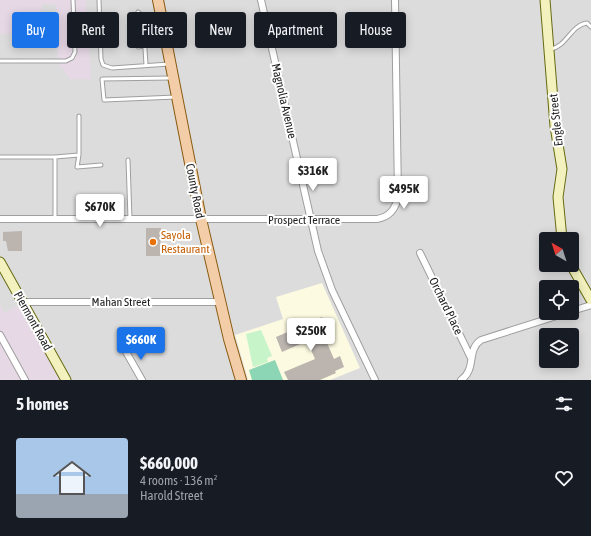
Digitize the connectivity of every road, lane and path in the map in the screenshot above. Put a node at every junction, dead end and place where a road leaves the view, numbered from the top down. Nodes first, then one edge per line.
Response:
1 (73, 0) edge
2 (99, 0) edge
3 (158, 0) edge
4 (261, 0) edge
5 (395, 0) edge
6 (545, 0) edge
7 (591, 27) edge
8 (145, 48) edge
9 (549, 50) junction
10 (0, 61) edge
11 (170, 64) junction
12 (146, 65) junction
13 (172, 78) junction
14 (176, 97) junction
15 (79, 116) dead end
16 (79, 155) junction
17 (0, 157) edge
18 (55, 157) junction
19 (128, 160) dead end
20 (101, 165) dead end
21 (0, 219) edge
22 (55, 219) junction
23 (130, 219) junction
24 (201, 219) junction
25 (310, 220) junction
26 (561, 232) edge
27 (420, 254) dead end
28 (0, 262) edge
29 (575, 272) edge
30 (591, 300) edge
31 (22, 302) junction
32 (220, 302) junction
33 (591, 305) edge
34 (579, 309) edge
35 (544, 320) edge
36 (0, 335) edge
37 (125, 350) dead end
38 (472, 359) junction
39 (25, 380) edge
40 (66, 380) edge
41 (142, 380) edge
42 (241, 380) edge
43 (375, 380) edge
44 (461, 380) edge

1 - 10 lane
2 - 12 lane
3 - 11 main road, County Road
4 - 25 street, Magnolia Avenue
5 - 25 street, Prospect Terrace
6 - 9 street, Engle Street
7 - 9 lane
8 - 12 lane
9 - 26 street, Engle Street
11 - 12 lane
11 - 13 main road, County Road
13 - 14 main road, County Road
13 - 14 lane
14 - 24 main road, County Road
15 - 16 lane
16 - 18 lane
16 - 20 lane
17 - 18 lane
18 - 22 lane
19 - 23 lane
21 - 22 street, Prospect Terrace
22 - 23 street, Prospect Terrace
23 - 24 street, Prospect Terrace
24 - 25 street, Prospect Terrace
24 - 32 main road, County Road
25 - 43 street, Magnolia Avenue
27 - 38 street, Orchard Place
28 - 31 street, Piermont Road
29 - 30 street
31 - 32 street, Mahan Street
31 - 40 street, Piermont Road
32 - 42 main road, County Road
33 - 34 street
35 - 38 street
36 - 39 street
37 - 41 street
38 - 44 street

